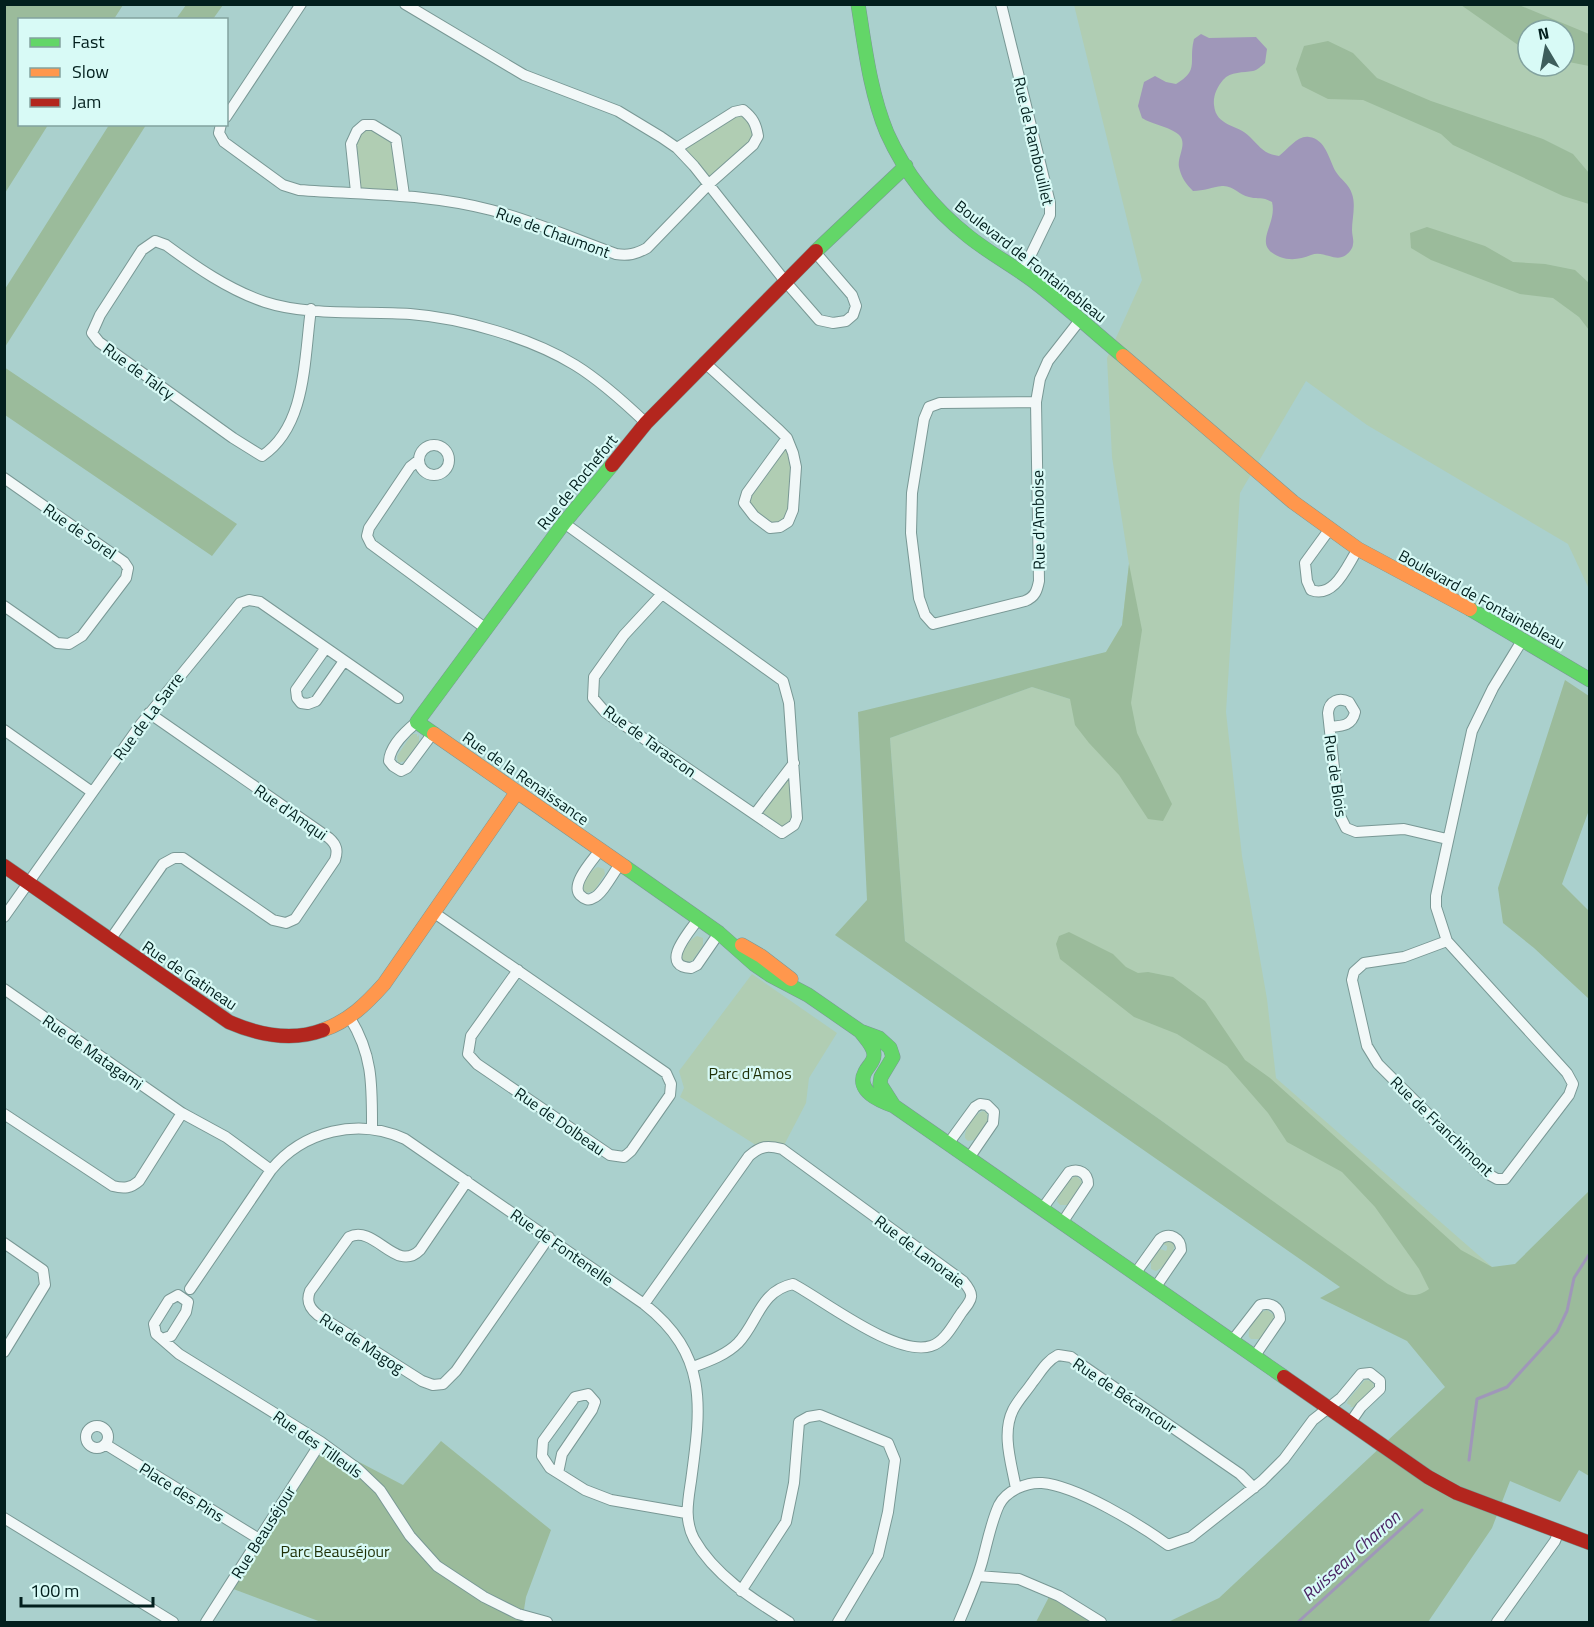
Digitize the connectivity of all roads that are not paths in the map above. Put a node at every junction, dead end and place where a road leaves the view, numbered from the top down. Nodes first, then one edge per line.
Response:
1 (301, 4) edge
2 (405, 4) edge
3 (858, 4) edge
4 (1001, 4) edge
5 (228, 114) edge
6 (221, 126) edge
7 (676, 148) junction
8 (906, 166) junction
9 (709, 184) junction
10 (356, 192) junction
11 (404, 195) junction
12 (815, 252) junction
13 (1022, 273) junction
14 (785, 281) junction
15 (311, 309) junction
16 (1080, 320) junction
17 (704, 362) junction
18 (1036, 402) junction
19 (646, 423) junction
20 (787, 438) junction
21 (419, 460) dead end
22 (4, 478) edge
23 (564, 523) junction
24 (1329, 530) junction
25 (1358, 549) junction
26 (662, 594) junction
27 (4, 606) edge
28 (485, 628) junction
29 (1523, 639) junction
30 (325, 649) junction
31 (344, 661) junction
32 (1590, 680) edge
33 (398, 698) dead end
34 (149, 713) junction
35 (417, 722) junction
36 (1330, 727) dead end
37 (4, 730) edge
38 (433, 733) junction
39 (794, 763) junction
40 (92, 792) junction
41 (517, 792) junction
42 (755, 814) junction
43 (1447, 839) junction
44 (600, 850) junction
45 (620, 864) junction
46 (4, 866) edge
47 (30, 883) junction
48 (434, 912) junction
49 (4, 917) edge
50 (699, 918) junction
51 (719, 933) junction
52 (110, 940) junction
53 (1447, 941) junction
54 (518, 970) junction
55 (4, 990) edge
56 (350, 1018) junction
57 (182, 1113) junction
58 (4, 1114) edge
59 (372, 1128) junction
60 (948, 1144) junction
61 (969, 1158) junction
62 (271, 1170) junction
63 (467, 1181) junction
64 (1042, 1209) junction
65 (1062, 1223) junction
66 (549, 1237) junction
67 (4, 1243) edge
68 (1135, 1274) junction
69 (1155, 1288) junction
70 (190, 1289) dead end
71 (644, 1304) junction
72 (162, 1339) dead end
73 (1232, 1341) junction
74 (4, 1352) edge
75 (1254, 1357) junction
76 (693, 1367) junction
77 (1328, 1408) junction
78 (1350, 1423) junction
79 (321, 1442) junction
80 (105, 1444) dead end
81 (558, 1473) junction
82 (1254, 1488) junction
83 (1016, 1489) junction
84 (687, 1513) junction
85 (4, 1518) edge
86 (1559, 1531) junction
87 (259, 1539) junction
88 (1590, 1544) edge
89 (978, 1576) junction
90 (741, 1591) junction
91 (173, 1623) edge
92 (206, 1623) edge
93 (547, 1623) edge
94 (789, 1623) edge
95 (838, 1623) edge
96 (959, 1623) edge
97 (1101, 1623) edge
98 (1497, 1623) edge

1 - 5 street
2 - 7 street
3 - 8 street, Boulevard de Fontainebleau
4 - 13 street, Rue de Rambouillet
6 - 10 street, Rue de Chaumont
7 - 9 street
7 - 9 street, Rue de Chaumont
8 - 12 street, Rue de Rochefort
8 - 13 street, Boulevard de Fontainebleau
9 - 11 street, Rue de Chaumont
9 - 14 street
10 - 11 street, Rue de Chaumont
10 - 11 street
12 - 14 street, Rue de Rochefort
12 - 14 street
13 - 16 street, Boulevard de Fontainebleau
14 - 17 street, Rue de Rochefort
15 - 15 street, Rue de Talcy
15 - 19 street, Rue de Talcy
16 - 18 street, Rue d'Amboise
16 - 24 street, Boulevard de Fontainebleau
17 - 19 street, Rue de Rochefort
17 - 20 street
18 - 18 street, Rue d'Amboise
19 - 23 street, Rue de Rochefort
20 - 20 street
21 - 28 street
22 - 27 street, Rue de Sorel
23 - 26 street, Rue de Tarascon
23 - 28 street, Rue de Rochefort
24 - 25 street, Boulevard de Fontainebleau
24 - 25 street
25 - 29 street, Boulevard de Fontainebleau
26 - 39 street, Rue de Tarascon
26 - 42 street, Rue de Tarascon
28 - 35 street, Rue de Rochefort
29 - 32 street, Boulevard de Fontainebleau
29 - 43 street, Rue de Franchimont
30 - 31 street, Rue de La Sarre
30 - 31 street
30 - 34 street, Rue de La Sarre
31 - 33 street, Rue de La Sarre
34 - 40 street, Rue de La Sarre
34 - 52 street, Rue d'Amqui
35 - 38 street, Rue de la Renaissance
35 - 38 street
36 - 43 street, Rue de Blois
37 - 40 street
38 - 41 street, Rue de la Renaissance
39 - 42 street
39 - 42 street, Rue de Tarascon
40 - 47 street, Rue de La Sarre
41 - 44 street, Rue de la Renaissance
41 - 48 street, Rue de Gatineau
43 - 53 street, Rue de Franchimont
44 - 45 street, Rue de la Renaissance
44 - 45 street
45 - 50 street, Rue de la Renaissance
46 - 47 street, Rue de Gatineau
47 - 49 street, Rue de La Sarre
47 - 52 street, Rue de Gatineau
48 - 54 street, Rue de Dolbeau
48 - 56 street, Rue de Gatineau
50 - 51 street, Rue de la Renaissance
50 - 51 street
51 - 60 street, Rue de la Renaissance
52 - 56 street, Rue de Gatineau
53 - 53 street, Rue de Franchimont
54 - 54 street, Rue de Dolbeau
55 - 57 street, Rue de Matagami
56 - 59 street
57 - 58 street
57 - 62 street, Rue de Matagami
59 - 62 street, Rue de Fontenelle
59 - 63 street, Rue de Fontenelle
60 - 61 street, Rue de la Renaissance
60 - 61 street
61 - 64 street, Rue de la Renaissance
62 - 70 street, Rue de Fontenelle
63 - 66 street, Rue de Fontenelle
63 - 66 street, Rue de Magog
64 - 65 street, Rue de la Renaissance
64 - 65 street
65 - 68 street, Rue de la Renaissance
66 - 71 street, Rue de Fontenelle
67 - 74 street
68 - 69 street, Rue de la Renaissance
68 - 69 street
69 - 73 street, Rue de la Renaissance
71 - 76 street, Rue de Fontenelle
71 - 76 street, Rue de Lanoraie
72 - 79 street, Rue des Tilleuls
73 - 75 street, Rue de la Renaissance
73 - 75 street
75 - 77 street, Rue de la Renaissance
76 - 84 street, Rue de Fontenelle
77 - 78 street, Rue de la Renaissance
77 - 78 street
77 - 82 street
78 - 86 street, Rue de la Renaissance
79 - 87 street, Rue Beauséjour
79 - 93 street, Rue des Tilleuls
80 - 87 street, Place des Pins
81 - 81 street
81 - 84 street
82 - 83 street
82 - 83 street, Rue de Bécancour
83 - 89 street
84 - 90 street, Rue de Fontenelle
85 - 91 street
86 - 88 street, Rue de la Renaissance
86 - 98 street
87 - 92 street, Rue Beauséjour
89 - 96 street
89 - 97 street
90 - 94 street, Rue de Fontenelle
90 - 95 street

